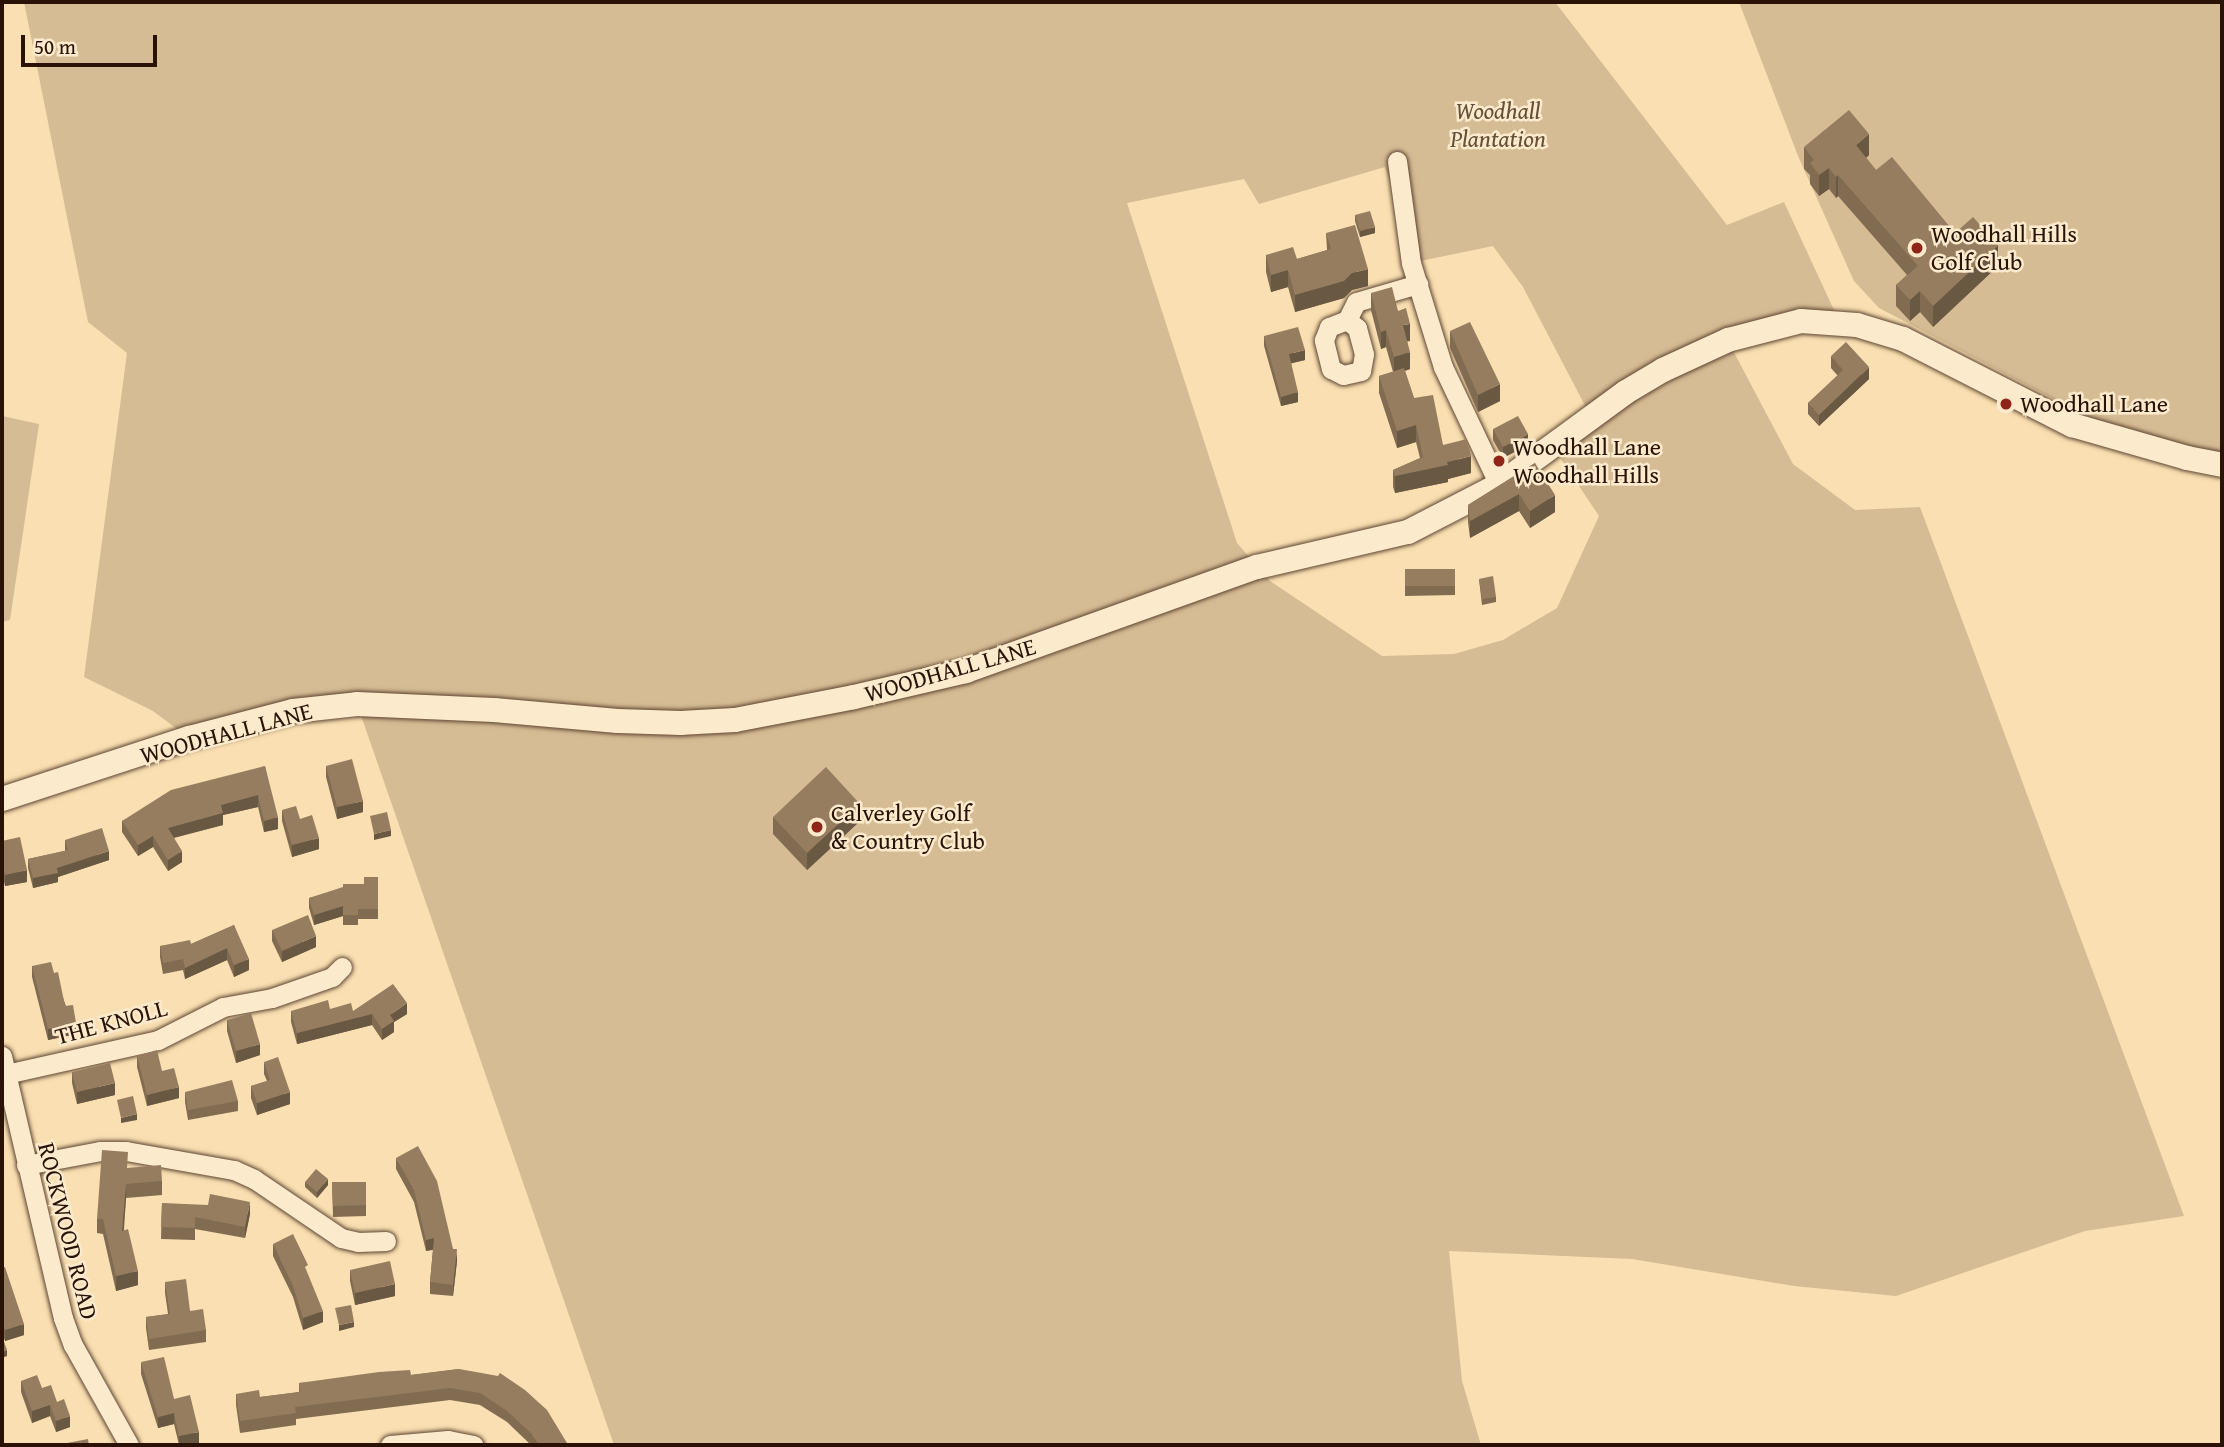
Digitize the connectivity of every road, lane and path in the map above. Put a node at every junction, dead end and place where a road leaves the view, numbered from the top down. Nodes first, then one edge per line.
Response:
1 (1397, 161) dead end
2 (1418, 284) junction
3 (1347, 320) dead end
4 (2222, 464) edge
5 (1499, 485) junction
6 (2, 799) edge
7 (342, 967) dead end
8 (4, 1065) edge
9 (26, 1165) junction
10 (386, 1241) dead end
11 (129, 1445) edge
12 (390, 1445) edge
13 (474, 1445) edge

1 - 2 street
2 - 3 street
2 - 5 street
4 - 5 street, WOODHALL LANE
5 - 6 street, WOODHALL LANE
7 - 8 street, THE KNOLL
8 - 9 street, ROCKWOOD ROAD
9 - 10 street
9 - 11 street, ROCKWOOD ROAD
12 - 13 street

